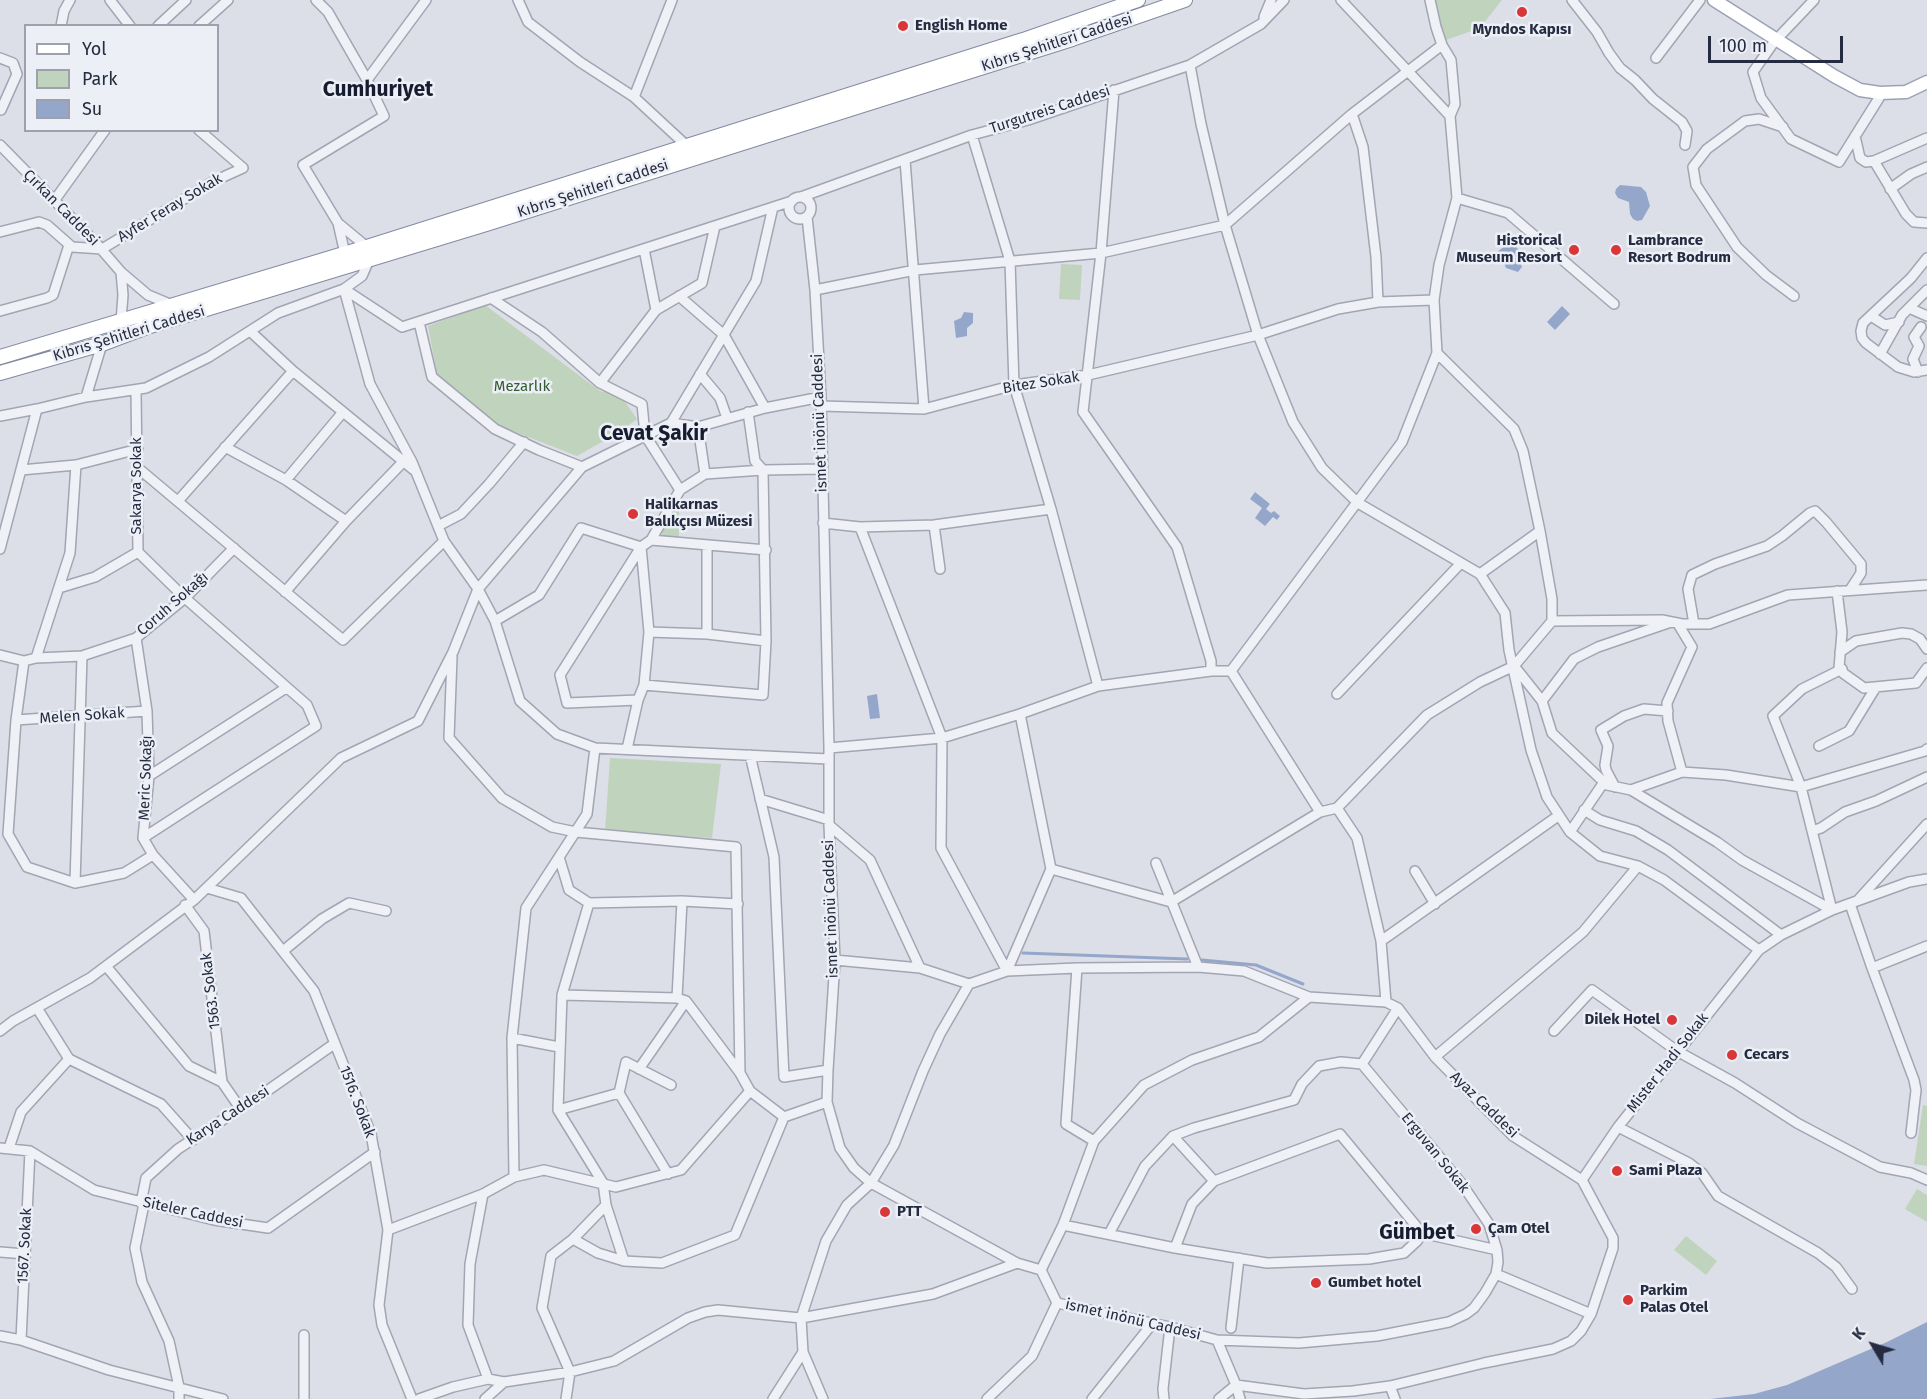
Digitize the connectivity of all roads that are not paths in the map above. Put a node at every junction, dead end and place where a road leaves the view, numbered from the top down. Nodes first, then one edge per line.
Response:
1 (70, 0) edge
2 (111, 0) edge
3 (186, 0) edge
4 (228, 0) edge
5 (316, 0) edge
6 (426, 0) edge
7 (518, 0) edge
8 (672, 0) edge
9 (1185, 0) edge
10 (1270, 0) edge
11 (1284, 0) edge
12 (1341, 0) edge
13 (1430, 0) edge
14 (1572, 0) edge
15 (1700, 0) edge
16 (1714, 0) edge
17 (1814, 0) edge
18 (1131, 1) edge
19 (61, 24) edge
20 (129, 24) edge
21 (160, 24) edge
22 (202, 24) edge
23 (1261, 24) junction
24 (1776, 40) junction
25 (1442, 45) junction
26 (0, 58) edge
27 (1656, 58) dead end
28 (1190, 65) junction
29 (1407, 72) junction
30 (367, 80) junction
31 (1927, 82) edge
32 (1114, 90) junction
33 (1880, 93) junction
34 (634, 97) junction
35 (1, 110) edge
36 (1352, 114) junction
37 (1450, 116) junction
38 (1783, 127) junction
39 (104, 132) edge
40 (202, 132) edge
41 (972, 135) junction
42 (1855, 136) junction
43 (1927, 138) edge
44 (0, 145) edge
45 (1685, 145) dead end
46 (688, 147) junction
47 (905, 160) junction
48 (1874, 161) junction
49 (1927, 167) edge
50 (1890, 189) junction
51 (815, 193) junction
52 (801, 197) junction
53 (1457, 198) junction
54 (54, 201) junction
55 (792, 201) junction
56 (810, 203) junction
57 (773, 207) junction
58 (807, 217) junction
59 (795, 218) junction
60 (338, 223) junction
61 (1927, 223) edge
62 (1225, 225) junction
63 (715, 226) junction
64 (0, 232) edge
65 (809, 235) junction
66 (69, 245) junction
67 (102, 249) junction
68 (644, 249) junction
69 (1101, 253) junction
70 (345, 254) junction
71 (368, 254) junction
72 (1927, 258) edge
73 (1010, 261) junction
74 (915, 270) junction
75 (121, 272) junction
76 (1911, 278) junction
77 (344, 289) junction
78 (1927, 289) edge
79 (815, 290) junction
80 (679, 296) junction
81 (1794, 296) dead end
82 (491, 298) junction
83 (1434, 300) junction
84 (1378, 302) junction
85 (1614, 304) dead end
86 (174, 305) junction
87 (1909, 308) junction
88 (656, 310) junction
89 (0, 311) edge
90 (1871, 316) junction
91 (1927, 316) edge
92 (121, 321) junction
93 (419, 322) junction
94 (1899, 322) junction
95 (1921, 327) dead end
96 (249, 331) junction
97 (724, 335) junction
98 (1258, 335) junction
99 (102, 344) junction
100 (1922, 344) edge
101 (1437, 353) junction
102 (1880, 354) junction
103 (0, 357) edge
104 (293, 371) junction
105 (1922, 371) edge
106 (0, 373) edge
107 (700, 374) junction
108 (1088, 375) junction
109 (600, 383) junction
110 (1014, 385) junction
111 (136, 390) junction
112 (86, 397) junction
113 (821, 401) junction
114 (765, 408) junction
115 (37, 409) junction
116 (924, 409) junction
117 (343, 412) junction
118 (748, 412) junction
119 (0, 416) edge
120 (727, 418) junction
121 (670, 423) junction
122 (698, 427) junction
123 (645, 435) junction
124 (524, 442) junction
125 (225, 447) junction
126 (138, 449) junction
127 (403, 462) junction
128 (76, 465) junction
129 (582, 467) junction
130 (138, 468) junction
131 (822, 469) junction
132 (21, 470) junction
133 (763, 470) junction
134 (416, 472) junction
135 (705, 474) junction
136 (286, 480) junction
137 (680, 490) junction
138 (178, 501) junction
139 (1358, 503) junction
140 (1051, 509) junction
141 (346, 521) junction
142 (824, 523) junction
143 (933, 525) junction
144 (438, 526) junction
145 (860, 527) junction
146 (1540, 531) junction
147 (651, 540) junction
148 (444, 541) junction
149 (706, 546) junction
150 (641, 547) junction
151 (234, 548) junction
152 (0, 549) edge
153 (766, 550) junction
154 (138, 552) junction
155 (1461, 563) junction
156 (940, 569) dead end
157 (1480, 574) junction
158 (1927, 585) edge
159 (59, 588) junction
160 (478, 589) junction
161 (1850, 590) junction
162 (1837, 591) junction
163 (285, 592) junction
164 (185, 598) junction
165 (495, 621) junction
166 (1552, 621) junction
167 (1675, 623) junction
168 (1694, 624) junction
169 (649, 632) junction
170 (707, 634) junction
171 (136, 638) junction
172 (766, 641) junction
173 (1927, 648) edge
174 (453, 652) junction
175 (1840, 652) junction
176 (0, 655) edge
177 (82, 656) junction
178 (36, 658) junction
179 (24, 661) junction
180 (1514, 666) junction
181 (1927, 668) edge
182 (1842, 669) junction
183 (1211, 670) junction
184 (1231, 671) junction
185 (644, 685) junction
186 (1098, 686) junction
187 (1876, 687) junction
188 (286, 688) junction
189 (1337, 694) dead end
190 (638, 700) junction
191 (1542, 700) junction
192 (147, 711) junction
193 (1668, 711) junction
194 (1020, 714) junction
195 (81, 717) junction
196 (16, 720) junction
197 (942, 738) junction
198 (1819, 746) dead end
199 (595, 748) junction
200 (829, 748) junction
201 (627, 749) junction
202 (1926, 751) edge
203 (750, 755) junction
204 (829, 759) junction
205 (1682, 772) junction
206 (149, 776) junction
207 (1927, 777) edge
208 (1604, 782) junction
209 (1616, 787) junction
210 (1801, 787) junction
211 (1631, 790) junction
212 (760, 798) junction
213 (1337, 808) junction
214 (1584, 810) junction
215 (1320, 812) junction
216 (1558, 816) junction
217 (829, 822) junction
218 (1927, 824) edge
219 (1812, 831) junction
220 (576, 832) junction
221 (1570, 832) junction
222 (143, 838) junction
223 (153, 855) junction
224 (559, 857) junction
225 (1156, 863) dead end
226 (1638, 866) junction
227 (1051, 869) junction
228 (1415, 871) dead end
229 (1927, 879) edge
230 (75, 883) junction
231 (207, 888) junction
232 (345, 893) dead end
233 (194, 900) junction
234 (682, 901) junction
235 (1171, 902) junction
236 (349, 903) junction
237 (589, 903) junction
238 (1854, 903) junction
239 (738, 904) junction
240 (1435, 904) junction
241 (185, 906) junction
242 (1832, 910) junction
243 (386, 911) dead end
244 (1781, 935) junction
245 (1381, 941) junction
246 (1927, 946) edge
247 (1759, 950) junction
248 (283, 951) junction
249 (835, 960) junction
250 (106, 966) junction
251 (920, 968) junction
252 (1077, 968) junction
253 (1198, 968) junction
254 (1872, 968) junction
255 (1007, 971) junction
256 (969, 984) junction
257 (562, 995) junction
258 (1309, 998) junction
259 (681, 999) junction
260 (1386, 1002) junction
261 (37, 1008) junction
262 (1398, 1008) junction
263 (0, 1031) edge
264 (1554, 1031) dead end
265 (512, 1038) junction
266 (334, 1044) junction
267 (559, 1047) junction
268 (1677, 1051) junction
269 (1435, 1057) junction
270 (69, 1059) junction
271 (1362, 1064) junction
272 (639, 1069) junction
273 (828, 1070) junction
274 (740, 1073) junction
275 (222, 1083) junction
276 (672, 1085) dead end
277 (750, 1091) junction
278 (619, 1093) junction
279 (827, 1102) junction
280 (240, 1108) junction
281 (558, 1110) junction
282 (784, 1117) junction
283 (1618, 1127) junction
284 (1911, 1133) dead end
285 (1173, 1136) junction
286 (193, 1140) junction
287 (1094, 1142) junction
288 (4, 1148) edge
289 (30, 1151) junction
290 (375, 1152) junction
291 (668, 1174) junction
292 (514, 1176) junction
293 (1582, 1180) junction
294 (1927, 1180) edge
295 (1214, 1181) junction
296 (603, 1183) junction
297 (871, 1183) junction
298 (483, 1194) junction
299 (143, 1203) junction
300 (606, 1205) junction
301 (1062, 1224) junction
302 (388, 1230) junction
303 (1422, 1233) junction
304 (1109, 1234) junction
305 (573, 1239) junction
306 (1176, 1248) junction
307 (1497, 1250) junction
308 (0, 1252) edge
309 (25, 1254) junction
310 (1239, 1258) junction
311 (624, 1261) junction
312 (1017, 1263) junction
313 (1041, 1270) junction
314 (1496, 1275) junction
315 (1852, 1289) dead end
316 (1057, 1303) junction
317 (1591, 1314) junction
318 (801, 1318) junction
319 (1152, 1324) junction
320 (1170, 1328) junction
321 (1232, 1328) dead end
322 (304, 1335) dead end
323 (0, 1336) edge
324 (21, 1340) junction
325 (1217, 1340) junction
326 (804, 1352) junction
327 (570, 1372) junction
328 (488, 1379) junction
329 (504, 1382) junction
330 (1236, 1385) junction
331 (1390, 1386) junction
332 (179, 1387) junction
333 (179, 1399) edge
334 (223, 1399) edge
335 (304, 1399) edge
336 (412, 1399) edge
337 (420, 1399) edge
338 (485, 1399) edge
339 (566, 1399) edge
340 (773, 1399) edge
341 (823, 1399) edge
342 (987, 1399) edge
343 (1092, 1399) edge
344 (1164, 1399) edge
345 (1219, 1399) edge
346 (1240, 1399) edge
347 (1395, 1399) edge

1 - 19 street
2 - 20 street
3 - 21 street
4 - 22 street
5 - 30 street
6 - 30 street
7 - 34 street
8 - 34 street
9 - 71 highway, Kıbrıs Şehitleri Caddesi
10 - 23 street
11 - 23 street, Turgutreis Caddesi
12 - 29 street
13 - 25 street
14 - 45 street
15 - 27 street
16 - 24 main road
17 - 24 street
18 - 46 highway, Kıbrıs Şehitleri Caddesi
23 - 28 street, Turgutreis Caddesi
24 - 33 main road
24 - 38 street
25 - 29 street
25 - 37 street
26 - 35 street
28 - 32 street, Turgutreis Caddesi
28 - 62 street
29 - 36 street
29 - 37 street
30 - 60 street
31 - 33 main road
32 - 41 street, Turgutreis Caddesi
32 - 69 street
33 - 42 street
34 - 46 street
36 - 62 street
36 - 84 street
37 - 53 street
38 - 42 street
38 - 81 street
39 - 54 street
40 - 67 street, Ayfer Feray Sokak
41 - 47 street, Turgutreis Caddesi
41 - 73 street
42 - 48 street
43 - 48 street
44 - 54 street, Çırkan Caddesi
46 - 71 highway, Kıbrıs Şehitleri Caddesi
47 - 51 street, Turgutreis Caddesi
47 - 74 street
48 - 50 street
49 - 50 street
50 - 61 street
51 - 52 street, Turgutreis Caddesi
51 - 56 street
52 - 55 street
52 - 56 street
53 - 83 street
53 - 85 street
54 - 67 street, Çırkan Caddesi
55 - 57 street
55 - 59 street
56 - 58 street
57 - 59 street
57 - 63 street
57 - 97 street
58 - 59 street
58 - 65 street, ismet inönü Caddesi
59 - 65 street
60 - 70 street
60 - 71 street
62 - 69 street
62 - 98 street
63 - 68 street
63 - 80 street
64 - 66 street
65 - 79 street, ismet inönü Caddesi
66 - 67 street, Ayfer Feray Sokak
66 - 89 street
67 - 75 street, Çırkan Caddesi
68 - 82 street
68 - 88 street
69 - 73 street
69 - 108 street
70 - 71 highway, Kıbrıs Şehitleri Caddesi
70 - 86 highway, Kıbrıs Şehitleri Caddesi
71 - 77 street
71 - 99 highway, Kıbrıs Şehitleri Caddesi
72 - 76 street
73 - 74 street
73 - 110 street
74 - 79 street
74 - 116 street
75 - 86 street, Çırkan Caddesi
75 - 92 street
76 - 78 street
76 - 90 street
77 - 93 street
77 - 96 street
77 - 134 street
78 - 87 street
79 - 113 street, ismet inönü Caddesi
80 - 88 street
80 - 97 street
82 - 93 street
82 - 109 street
83 - 84 street, Bitez Sokak
83 - 101 street
84 - 98 street, Bitez Sokak
86 - 92 highway, Kıbrıs Şehitleri Caddesi
87 - 91 street
87 - 94 street
88 - 109 street
90 - 94 street
90 - 102 street
92 - 103 highway, Kıbrıs Şehitleri Caddesi
93 - 124 street
94 - 102 street
95 - 100 street
96 - 104 street
96 - 111 street
97 - 107 street
97 - 114 street
98 - 108 street, Bitez Sokak
98 - 139 street
99 - 106 highway, Kıbrıs Şehitleri Caddesi
99 - 112 street
100 - 105 street
101 - 139 street
101 - 146 street
102 - 105 street
104 - 117 street
104 - 125 street
107 - 120 street
107 - 121 street
108 - 110 street, Bitez Sokak
108 - 183 street
109 - 123 street
110 - 116 street, Bitez Sokak
110 - 140 street
111 - 112 street
111 - 126 street, Sakarya Sokak
112 - 115 street
113 - 114 street, Bitez Sokak
113 - 116 street, Bitez Sokak
113 - 131 street, ismet inönü Caddesi
114 - 118 street, Bitez Sokak
115 - 119 street
115 - 132 street
117 - 127 street
117 - 136 street
118 - 120 street, Bitez Sokak
118 - 133 street
120 - 122 street, Bitez Sokak
121 - 122 street
121 - 123 street
122 - 135 street
123 - 129 street
123 - 137 street
124 - 129 street
124 - 144 street
125 - 136 street
125 - 138 street
126 - 128 street
126 - 130 street, Sakarya Sokak
127 - 134 street
127 - 141 street
128 - 132 street
128 - 159 street
129 - 160 street
130 - 138 street
130 - 154 street, Sakarya Sokak
131 - 133 street
131 - 142 street, ismet inönü Caddesi
132 - 152 street
133 - 135 street
133 - 153 street
134 - 144 street
135 - 137 street
136 - 141 street
137 - 147 street
138 - 151 street
139 - 155 street
139 - 184 street
140 - 143 street
140 - 186 street
141 - 163 street
142 - 145 street
142 - 200 street, ismet inönü Caddesi
143 - 145 street
143 - 156 street
144 - 148 street
145 - 197 street
146 - 157 street
146 - 166 street
147 - 149 street
147 - 150 street
148 - 160 street
148 - 163 street
149 - 153 street
149 - 170 street
150 - 165 street
150 - 169 street
150 - 190 street
151 - 163 street
151 - 164 street, Coruh Sokağı
153 - 172 street
154 - 159 street
154 - 164 street, Sakarya Sokak
155 - 157 street
155 - 189 street
157 - 180 street
158 - 161 street
159 - 178 street
160 - 165 street
160 - 174 street
161 - 162 street
161 - 168 street
162 - 168 street
162 - 175 street
164 - 171 street, Coruh Sokağı
164 - 188 street, Sakarya Sokak
165 - 199 street
166 - 167 street
166 - 180 street
167 - 168 street
167 - 191 street
167 - 193 street
169 - 170 street
169 - 185 street
170 - 172 street
171 - 177 street, Coruh Sokağı
171 - 192 street, Meric Sokağı
172 - 185 street
173 - 175 street
174 - 220 street
174 - 231 street
175 - 182 street
176 - 179 street, Coruh Sokağı
177 - 178 street, Coruh Sokağı
177 - 195 street
178 - 179 street, Coruh Sokağı
179 - 196 street
180 - 191 street
180 - 213 street
180 - 216 street
181 - 187 street
182 - 187 street
182 - 210 street
183 - 184 street
183 - 186 street
184 - 215 street
185 - 190 street
186 - 194 street
187 - 198 street
188 - 206 street
188 - 222 street, Sakarya Sokak
190 - 201 street
191 - 208 street
192 - 195 street, Melen Sokak
192 - 206 street, Meric Sokağı
193 - 205 street
193 - 209 street
194 - 197 street
194 - 227 street
195 - 196 street, Melen Sokak
195 - 230 street
196 - 230 street
197 - 200 street
197 - 255 street
199 - 201 street
199 - 220 street
200 - 204 street, ismet inönü Caddesi
201 - 203 street
202 - 210 street
203 - 204 street
203 - 212 street
204 - 217 street, ismet inönü Caddesi
205 - 210 street
205 - 211 street
206 - 222 street, Meric Sokağı
207 - 219 street
208 - 209 street
208 - 214 street
209 - 211 street
210 - 219 street
211 - 242 street
212 - 217 street
212 - 273 street
213 - 215 street
213 - 245 street
214 - 221 street
214 - 244 street
215 - 235 street
216 - 221 street
216 - 240 street
217 - 249 street, ismet inönü Caddesi
217 - 251 street
218 - 238 street
219 - 242 street
220 - 224 street
220 - 239 street
221 - 226 street
222 - 223 street, Meric Sokağı
223 - 230 street
223 - 233 street, Meric Sokağı
224 - 237 street
224 - 265 street
225 - 235 street
226 - 247 street
226 - 269 street
227 - 235 street
227 - 255 street
228 - 240 street
229 - 238 street, Mister Hadi Sokak
231 - 233 street
231 - 248 street, 1516. Sokak
232 - 236 street
233 - 241 street
234 - 237 street
234 - 239 street
234 - 259 street
235 - 253 street
236 - 243 street
236 - 248 street
237 - 257 street
238 - 242 street, Mister Hadi Sokak
238 - 254 street
239 - 274 street
240 - 245 street
241 - 250 street
241 - 275 street, 1563. Sokak
242 - 244 street, Mister Hadi Sokak
244 - 247 street, Mister Hadi Sokak
245 - 260 street
246 - 254 street
247 - 268 street, Mister Hadi Sokak
248 - 266 street, 1516. Sokak
249 - 251 street
249 - 273 street, ismet inönü Caddesi
250 - 261 street
250 - 275 street
251 - 256 street
252 - 253 street, Ayaz Caddesi
252 - 255 street, Ayaz Caddesi
252 - 287 street
253 - 258 street, Ayaz Caddesi
254 - 284 street
255 - 256 street, Ayaz Caddesi
256 - 297 street
257 - 259 street
257 - 267 street
258 - 260 street, Ayaz Caddesi
258 - 287 street
259 - 272 street
259 - 274 street
260 - 262 street, Ayaz Caddesi
261 - 263 street
261 - 270 street
262 - 269 street, Ayaz Caddesi
262 - 271 street
264 - 268 street
265 - 267 street
265 - 292 street
266 - 280 street, Karya Caddesi
266 - 290 street, 1516. Sokak
267 - 281 street
268 - 283 street, Mister Hadi Sokak
268 - 294 street
269 - 293 street, Ayaz Caddesi
270 - 286 street
270 - 288 street
271 - 285 street
271 - 307 street, Erguvan Sokak
272 - 276 street
272 - 278 street
273 - 279 street, ismet inönü Caddesi
274 - 277 street
275 - 280 street
277 - 282 street
277 - 291 street
278 - 281 street
278 - 291 street
279 - 282 street
279 - 297 street, ismet inönü Caddesi
280 - 286 street, Karya Caddesi
281 - 296 street
282 - 311 street
283 - 293 street, Mister Hadi Sokak
283 - 315 street
285 - 295 street
285 - 304 street
286 - 299 street, Karya Caddesi
287 - 301 street
288 - 289 street
289 - 299 street, Siteler Caddesi
289 - 309 street, 1567. Sokak
290 - 299 street, Siteler Caddesi
290 - 302 street, 1516. Sokak
291 - 296 street
292 - 296 street
292 - 298 street
293 - 317 street, Ayaz Caddesi
295 - 303 street
295 - 306 street
296 - 300 street
297 - 312 street, ismet inönü Caddesi
297 - 318 street
298 - 302 street
298 - 328 street
299 - 332 street, Karya Caddesi
300 - 305 street
300 - 311 street
301 - 304 street
301 - 313 street
302 - 336 street, 1516. Sokak
303 - 307 street
303 - 310 street
304 - 306 street
305 - 311 street
305 - 327 street
306 - 310 street
307 - 314 street, Erguvan Sokak
308 - 309 street
309 - 324 street, 1567. Sokak
310 - 321 street
312 - 313 street, ismet inönü Caddesi
312 - 318 street
313 - 316 street, ismet inönü Caddesi
314 - 317 street
314 - 325 street
316 - 319 street, ismet inönü Caddesi
316 - 342 street
317 - 331 street, Ayaz Caddesi
318 - 326 street
318 - 327 street
319 - 320 street, ismet inönü Caddesi
319 - 343 street
320 - 325 street, ismet inönü Caddesi
320 - 344 street
322 - 335 street
323 - 324 street
324 - 332 street
325 - 330 street, ismet inönü Caddesi
326 - 340 street
326 - 341 street
327 - 329 street
327 - 339 street
328 - 329 street
328 - 337 street
329 - 338 street
330 - 331 street, Ayaz Caddesi
330 - 345 street
330 - 346 street, ismet inönü Caddesi
331 - 347 street
332 - 333 street, Karya Caddesi
332 - 334 street

